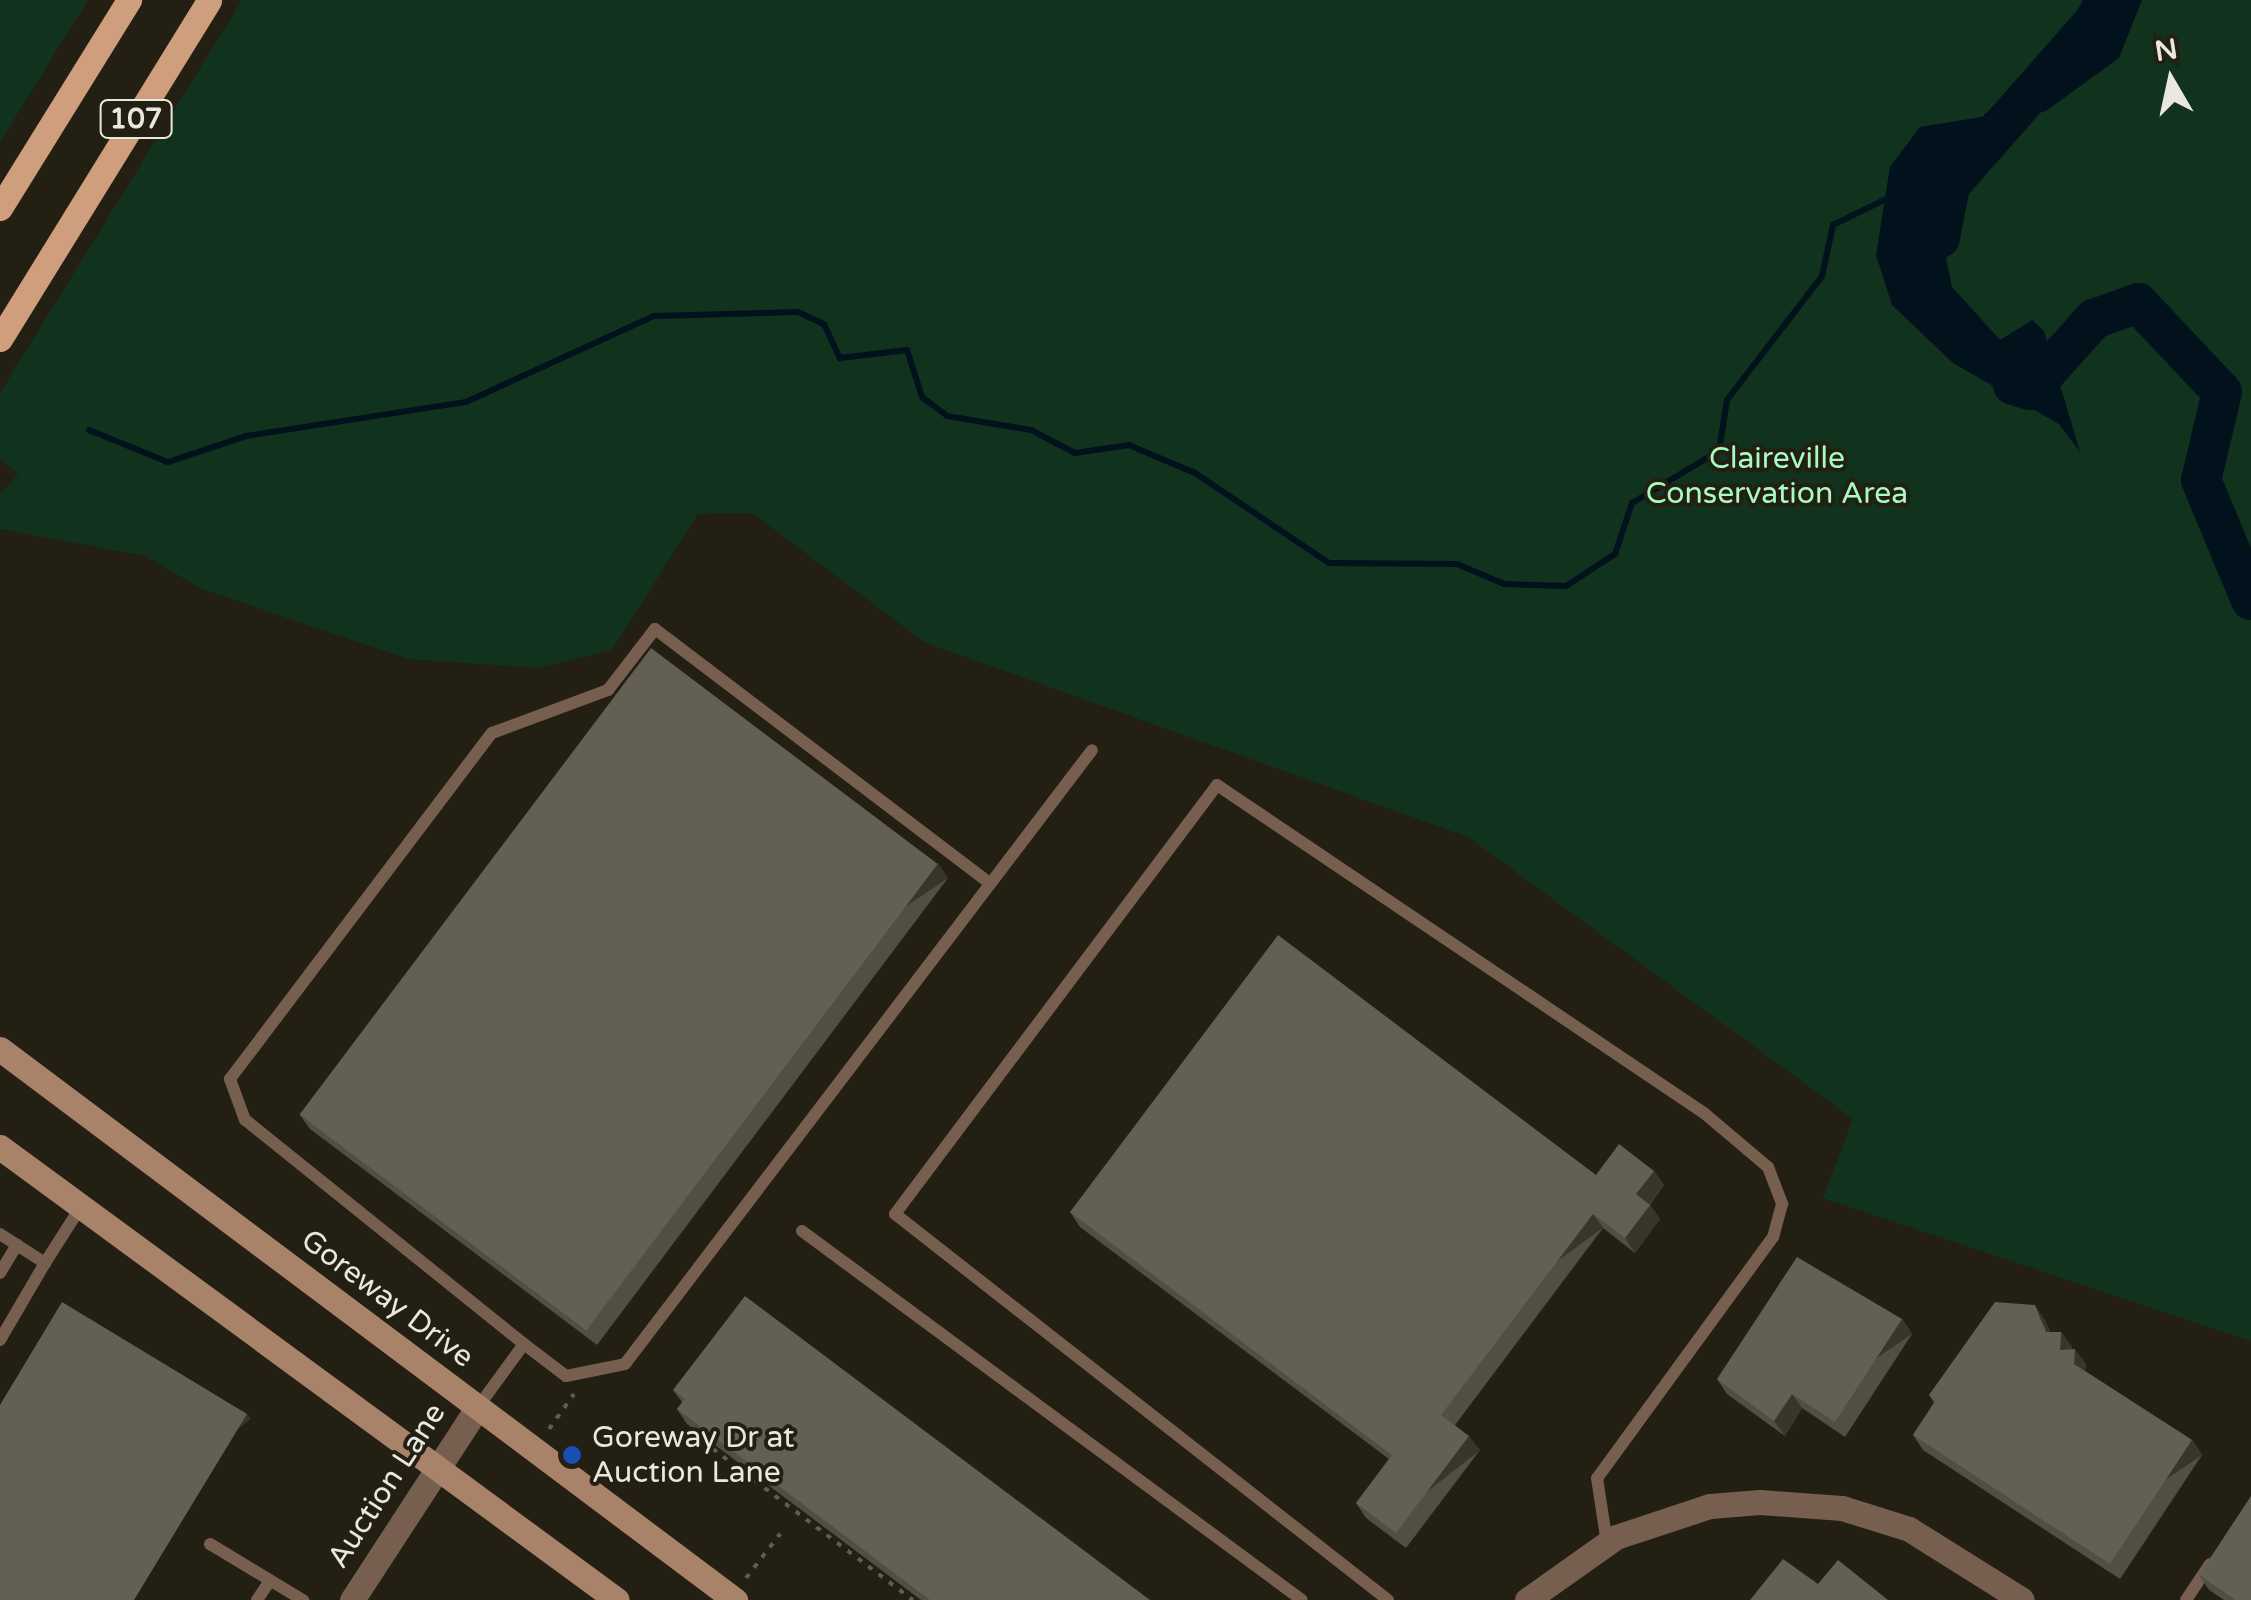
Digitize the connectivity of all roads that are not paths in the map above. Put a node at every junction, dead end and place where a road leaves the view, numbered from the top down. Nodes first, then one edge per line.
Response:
1 (129, 0) edge
2 (209, 0) edge
3 (0, 208) edge
4 (0, 339) edge
5 (1092, 750) dead end
6 (990, 883) junction
7 (0, 1049) edge
8 (0, 1147) edge
9 (82, 1205) junction
10 (802, 1231) dead end
11 (0, 1234) edge
12 (17, 1245) junction
13 (45, 1264) junction
14 (0, 1273) edge
15 (0, 1340) edge
16 (524, 1344) junction
17 (478, 1408) junction
18 (437, 1466) junction
19 (1608, 1542) junction
20 (210, 1544) dead end
21 (2219, 1550) edge
22 (270, 1581) junction
23 (741, 1589) edge
24 (257, 1600) edge
25 (303, 1600) edge
26 (352, 1600) edge
27 (617, 1600) edge
28 (1302, 1600) edge
29 (1388, 1600) edge
30 (1527, 1600) edge
31 (2022, 1600) edge
32 (2186, 1600) edge

1 - 3 main road, 107
2 - 4 main road, 107
5 - 6 lane
6 - 16 lane
6 - 16 lane
7 - 17 main road, Goreway Drive
8 - 9 main road
9 - 13 lane
9 - 18 main road
10 - 28 lane
11 - 12 lane
12 - 13 lane
12 - 14 lane
13 - 15 lane
16 - 17 lane
17 - 18 street, Auction Lane
17 - 23 main road, Goreway Drive
18 - 26 street, Auction Lane
18 - 27 main road
19 - 29 lane
19 - 30 street
19 - 31 street
20 - 22 lane
21 - 32 lane
22 - 24 lane
22 - 25 lane

